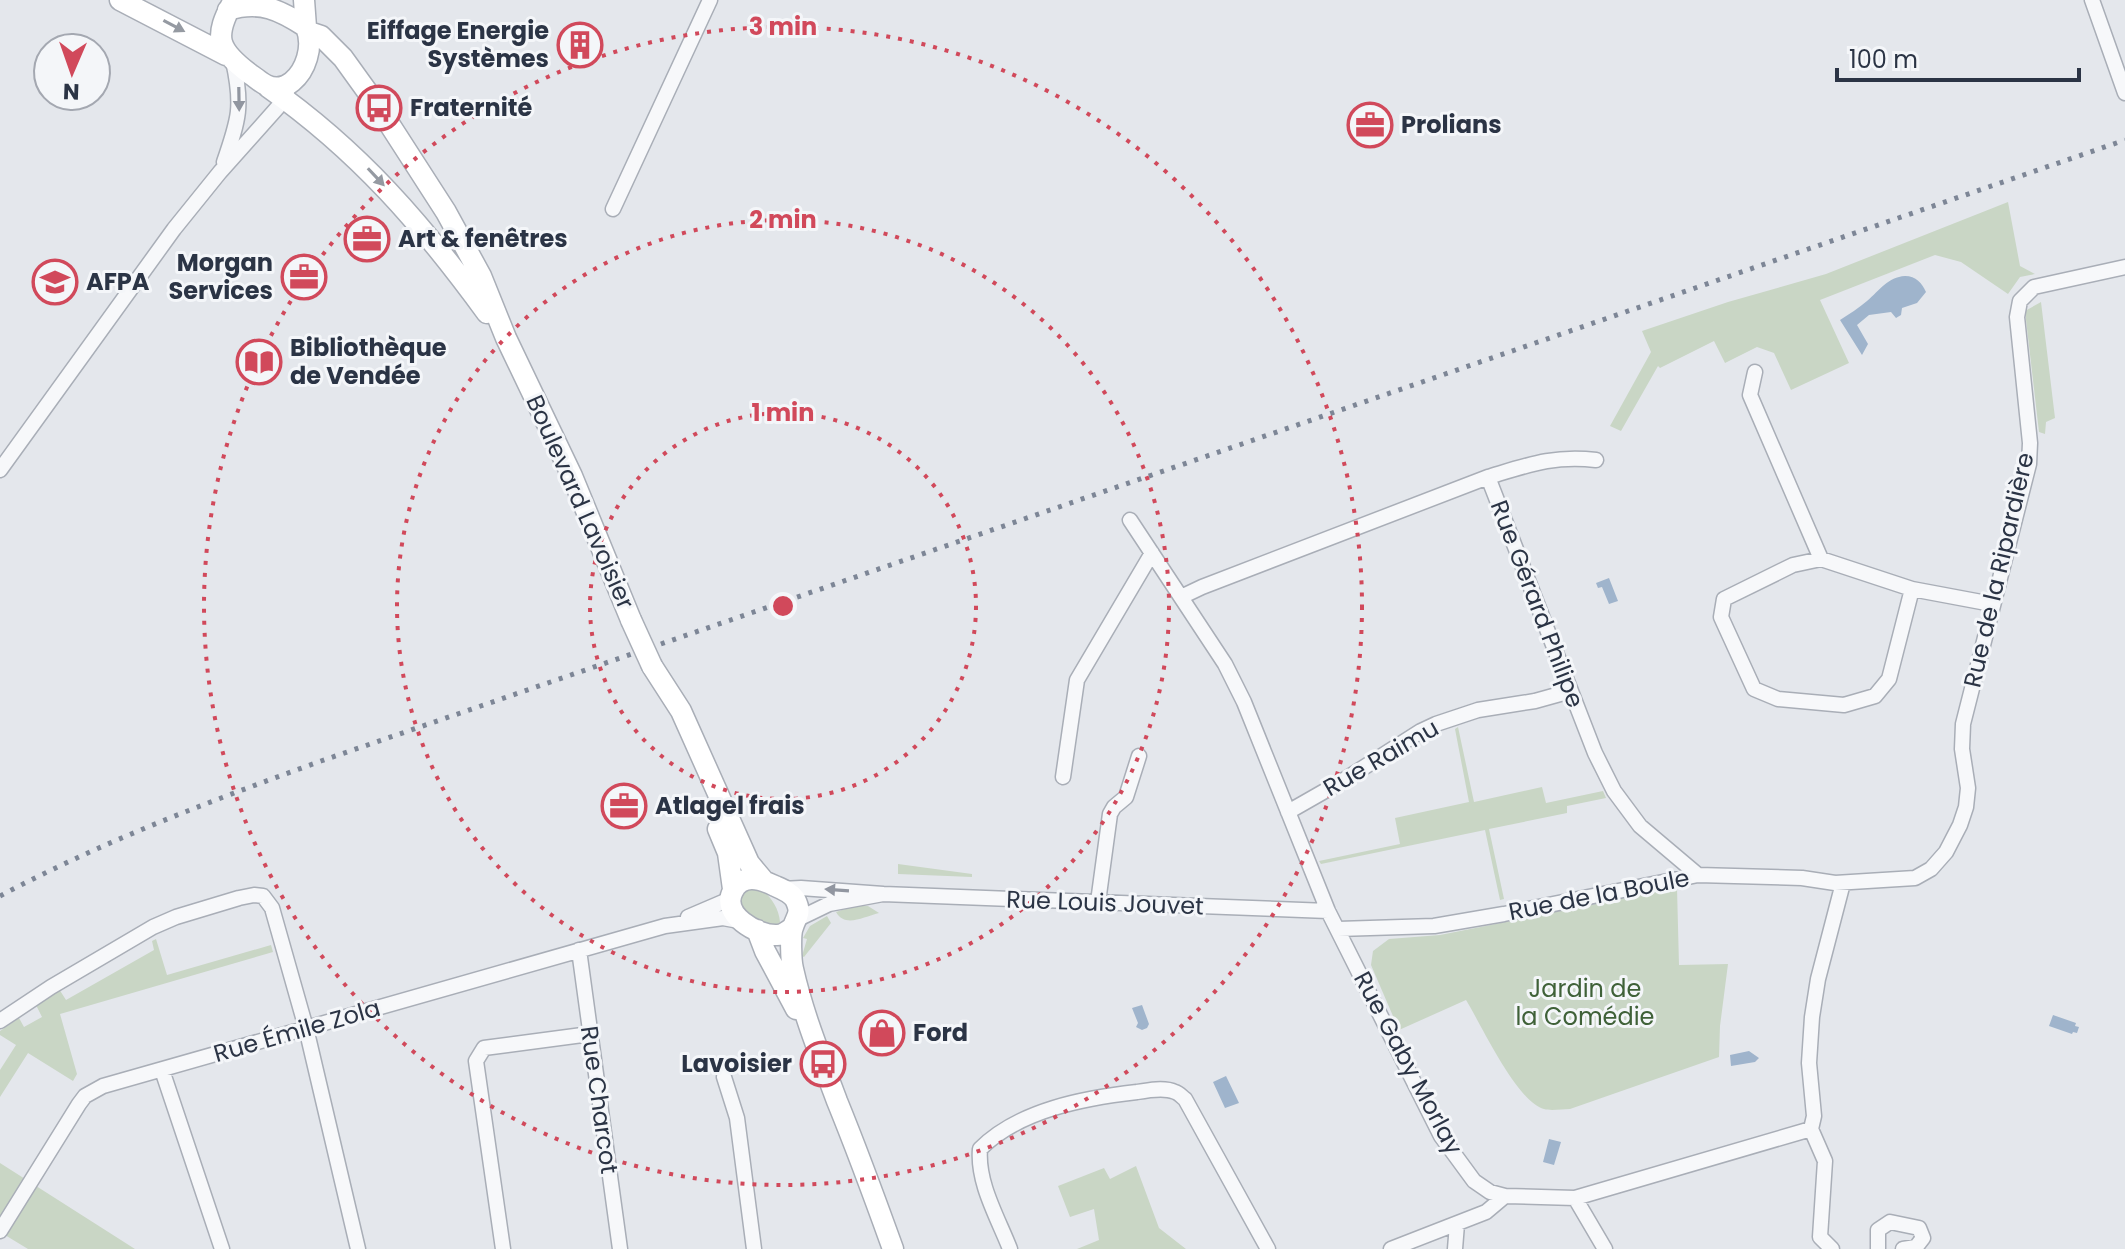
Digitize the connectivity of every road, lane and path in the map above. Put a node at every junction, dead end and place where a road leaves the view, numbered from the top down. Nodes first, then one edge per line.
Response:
1 (120, 0) edge
2 (304, 0) edge
3 (710, 0) edge
4 (2092, 0) edge
5 (267, 1) edge
6 (231, 5) edge
7 (308, 29) junction
8 (230, 58) junction
9 (281, 89) junction
10 (2125, 93) edge
11 (220, 172) junction
12 (613, 209) dead end
13 (2125, 267) edge
14 (506, 338) junction
15 (1755, 372) dead end
16 (1596, 460) dead end
17 (0, 470) edge
18 (1488, 477) junction
19 (1130, 520) dead end
20 (1152, 553) junction
21 (1821, 559) junction
22 (1912, 589) junction
23 (1181, 597) junction
24 (1992, 604) junction
25 (652, 666) junction
26 (1571, 691) junction
27 (1139, 756) dead end
28 (1063, 777) dead end
29 (1288, 812) junction
30 (1946, 852) joint
31 (1698, 875) junction
32 (1843, 883) junction
33 (773, 885) junction
34 (732, 894) junction
35 (883, 894) junction
36 (1098, 902) junction
37 (1328, 911) junction
38 (796, 923) junction
39 (748, 925) junction
40 (665, 926) junction
41 (1338, 929) junction
42 (579, 950) junction
43 (0, 1021) edge
44 (306, 1028) junction
45 (590, 1034) junction
46 (815, 1043) junction
47 (162, 1070) junction
48 (724, 1077) dead end
49 (1811, 1129) junction
50 (1505, 1196) junction
51 (1575, 1198) junction
52 (1457, 1224) junction
53 (0, 1231) edge
54 (222, 1249) edge
55 (358, 1249) edge
56 (503, 1249) edge
57 (620, 1249) edge
58 (754, 1249) edge
59 (893, 1249) edge
60 (1010, 1249) edge
61 (1268, 1249) edge
62 (1391, 1249) edge
63 (1455, 1249) edge
64 (1605, 1249) edge
65 (1832, 1249) edge
66 (1878, 1249) edge
67 (1903, 1249) edge

1 -> 8 main road
2 - 7 main road
3 - 12 street
4 - 10 street
5 - 6 main road
5 - 7 main road
6 - 8 main road
7 - 9 main road
7 - 14 main road, Boulevard Lavoisier
8 - 9 main road
8 -> 11 street
9 - 11 street
9 -> 14 main road, Boulevard Lavoisier
11 - 17 street
13 - 24 street, Rue de la Ripardière
14 - 25 main road, Boulevard Lavoisier, bridge
15 - 21 street
16 - 18 street
18 - 23 street, Rue Gérard Philipe
18 - 26 street, Rue Gérard Philipe
19 - 20 street
20 - 23 street
20 - 28 street
21 - 22 street
21 - 22 street
22 - 24 street
23 - 29 street
24 - 30 street, Rue de la Ripardière
25 - 33 main road, Boulevard Lavoisier
25 - 34 main road, Boulevard Lavoisier
26 - 29 street, Rue Raimu
26 - 31 street, Rue Gérard Philipe
27 - 36 street
29 - 37 street
30 - 32 street, Rue de la Boule
31 - 32 street, Rue de la Boule
31 - 41 street, Rue de la Boule
32 - 49 street
33 - 34 main road
35 -> 33 street, Rue Louis Jouvet
33 - 38 main road, Boulevard Lavoisier
34 - 39 main road, Boulevard Lavoisier
34 - 40 street, Rue Émile Zola
35 - 36 street, Rue Louis Jouvet
35 - 38 street, Rue Louis Jouvet
36 - 37 street, Rue Louis Jouvet
37 - 41 street
38 - 39 main road
38 - 46 main road, Boulevard Lavoisier
39 - 40 street, Rue Émile Zola
39 - 46 main road, Boulevard Lavoisier
40 - 42 street, Rue Émile Zola
41 - 50 street, Rue Gaby Morlay
42 - 44 street, Rue Émile Zola
42 - 45 street, Rue Charcot
43 - 44 street
44 - 47 street, Rue Émile Zola
44 - 55 street
45 - 56 street
45 - 57 street, Rue Charcot
46 - 59 main road, Boulevard Lavoisier
47 - 53 street, Rue Émile Zola
47 - 54 street
48 - 58 street
49 - 51 street, Rue Gaby Morlay
49 - 65 street
50 - 51 street, Rue Gaby Morlay
50 - 52 street
51 - 64 street
52 - 62 street
52 - 63 street
60 - 61 street
66 - 67 street

